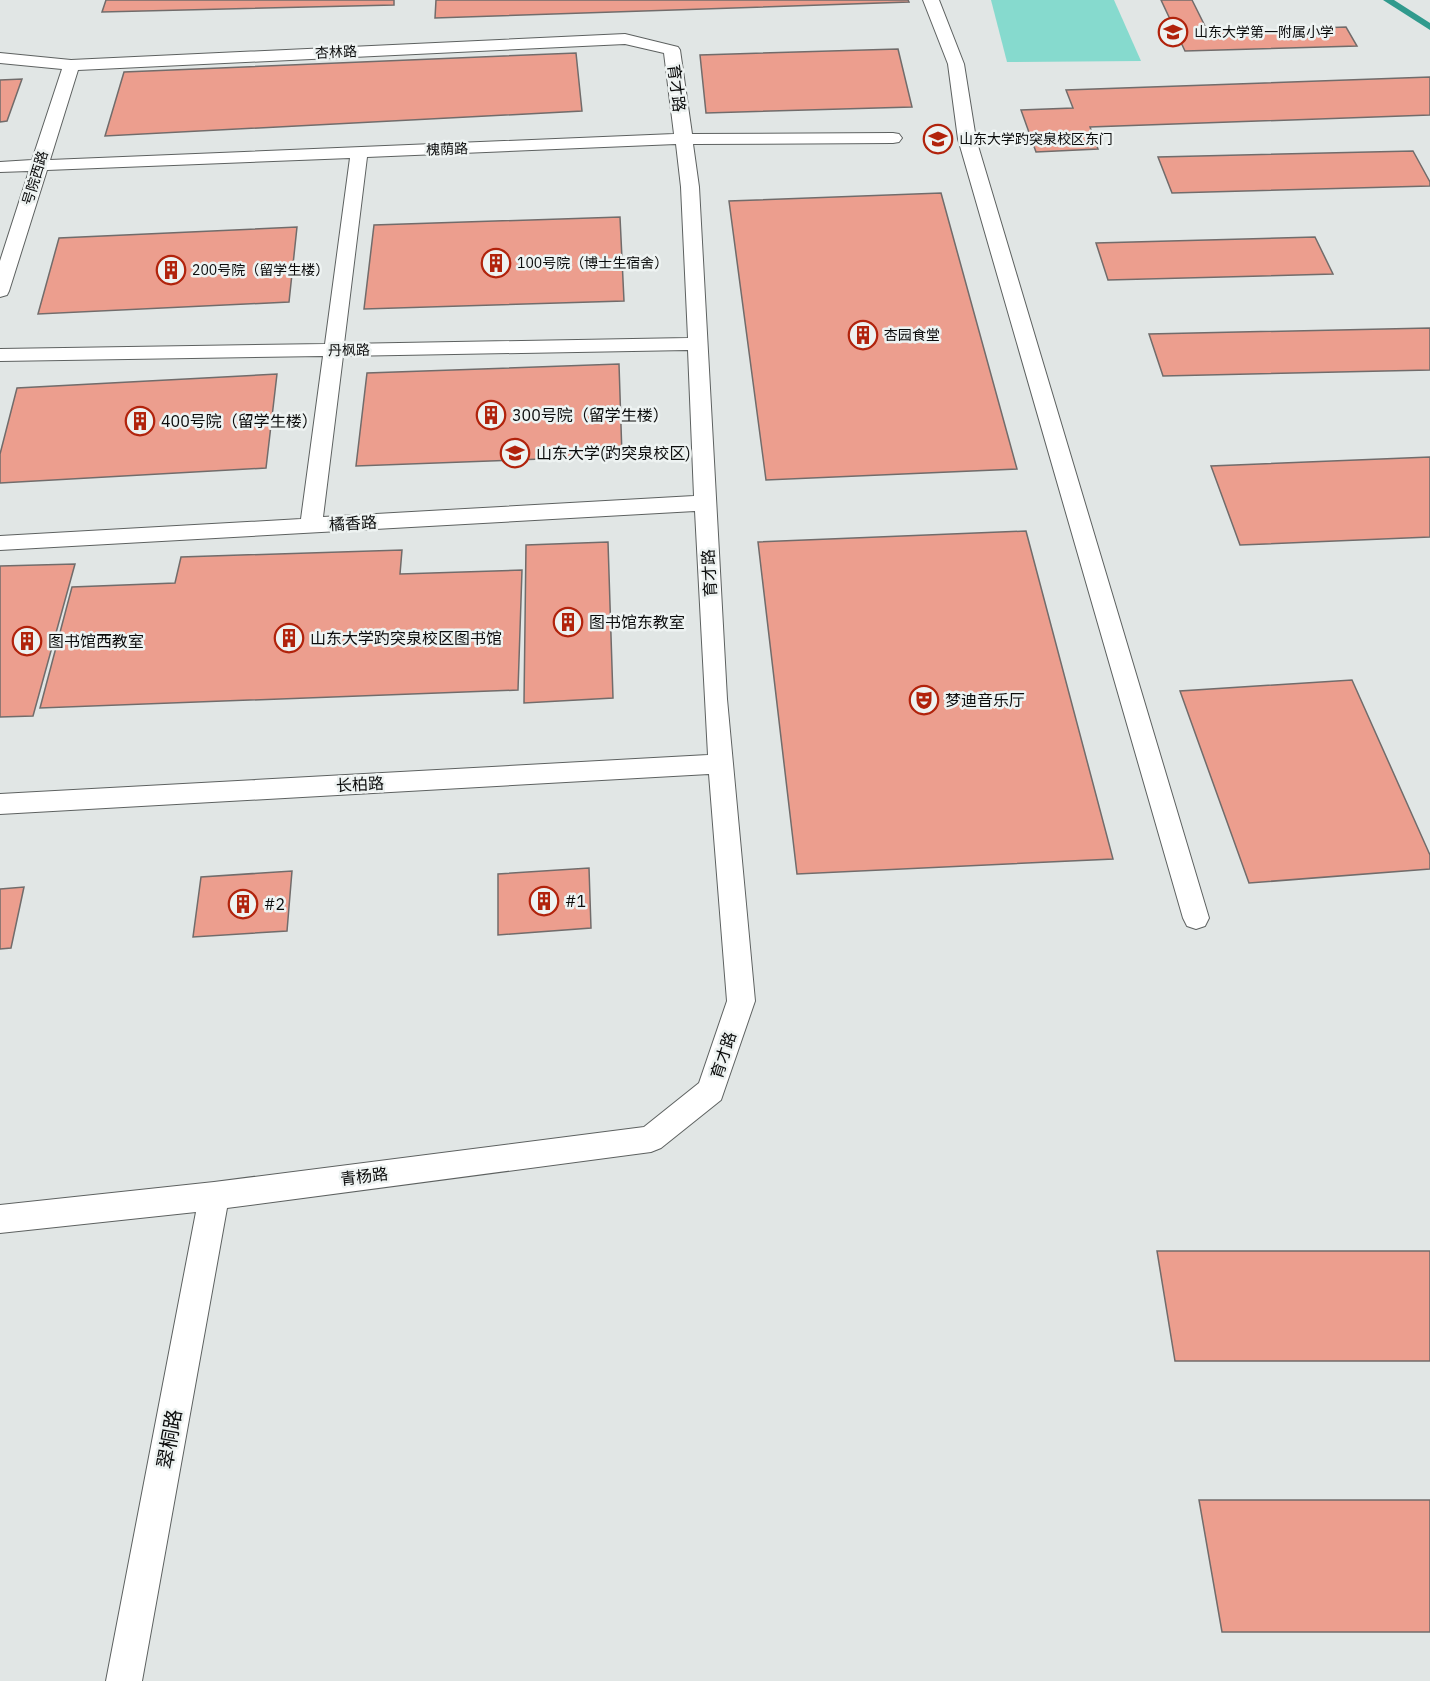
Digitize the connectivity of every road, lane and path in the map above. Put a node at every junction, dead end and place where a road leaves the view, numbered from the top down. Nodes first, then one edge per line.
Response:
1 (932, 0) edge
2 (672, 50) joint
3 (0, 58) edge
4 (71, 65) junction
5 (893, 138) dead end
6 (683, 139) junction
7 (359, 153) junction
8 (39, 165) junction
9 (0, 167) edge
10 (0, 291) edge
11 (698, 344) junction
12 (333, 350) junction
13 (0, 355) edge
14 (705, 503) junction
15 (311, 525) junction
16 (0, 543) edge
17 (721, 764) junction
18 (0, 804) edge
19 (1196, 918) dead end
20 (711, 1091) joint
21 (214, 1196) junction
22 (0, 1219) edge
23 (124, 1681) edge

1 - 19 lane
2 - 4 lane, 杏林路
2 - 6 lane, 育才路
3 - 4 lane, 杏林路
4 - 8 lane, 号院西路
5 - 6 lane, 槐荫路
6 - 7 lane, 槐荫路
6 - 11 lane, 育才路
7 - 8 lane, 槐荫路
7 - 12 lane
8 - 9 lane, 槐荫路
8 - 10 lane, 号院西路
11 - 12 lane, 丹枫路
11 - 14 lane, 育才路
12 - 13 lane, 丹枫路
12 - 15 lane
14 - 15 lane, 橘香路
14 - 17 lane, 育才路
15 - 16 lane, 橘香路
17 - 18 lane, 长柏路
17 - 20 lane, 育才路
20 - 21 lane, 青杨路
21 - 22 lane, 青杨路
21 - 23 lane, 翠桐路

